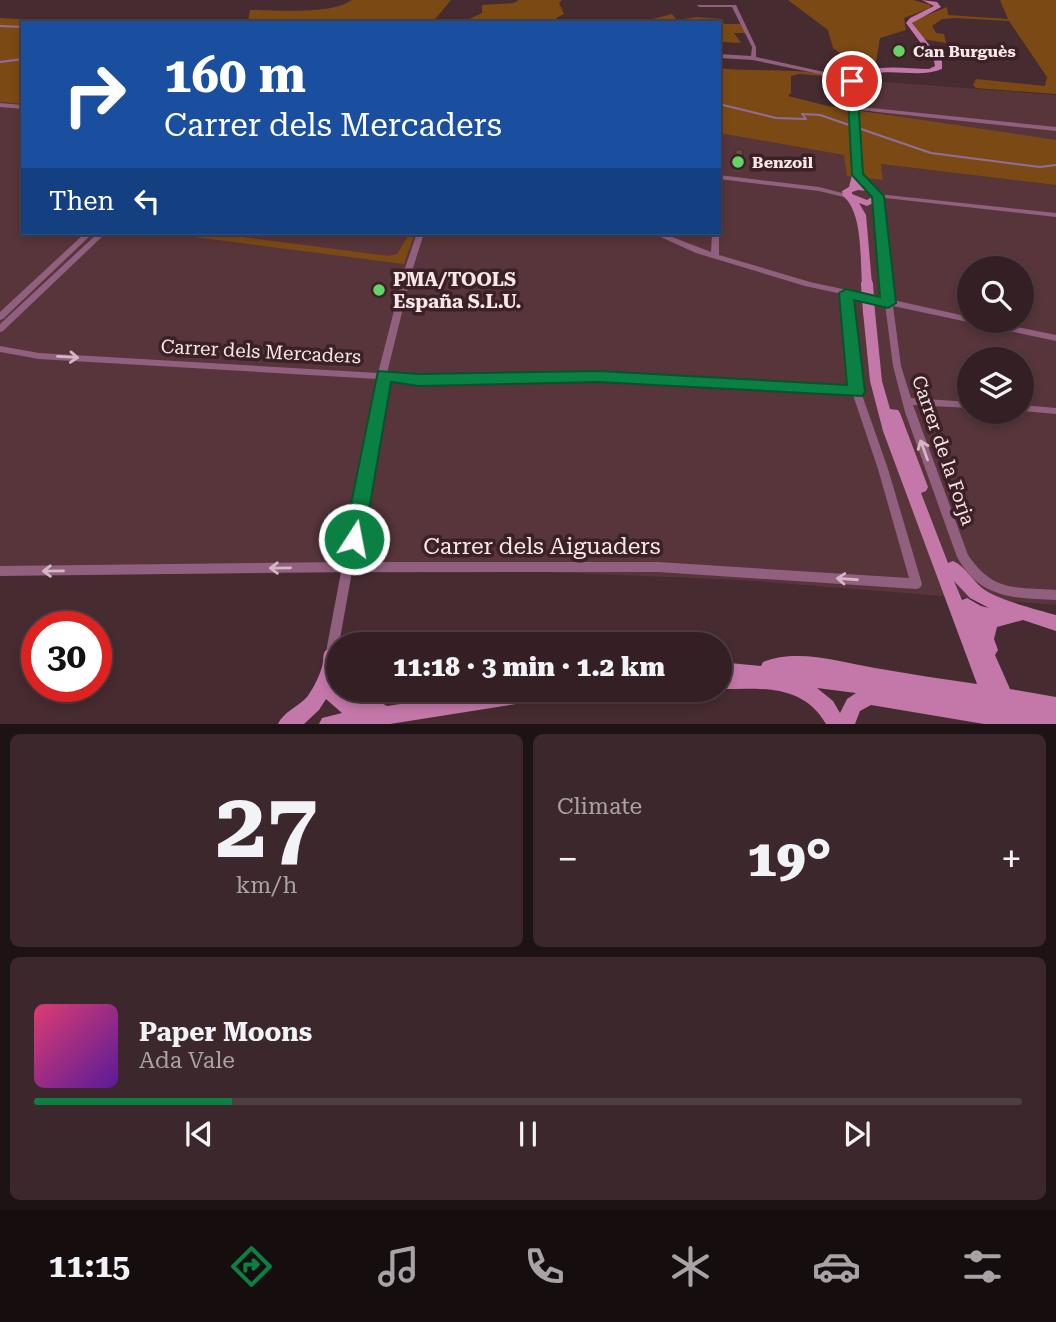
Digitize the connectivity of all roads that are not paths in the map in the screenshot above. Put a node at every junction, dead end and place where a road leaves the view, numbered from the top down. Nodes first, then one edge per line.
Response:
1 (925, 0) edge
2 (699, 6) dead end
3 (721, 56) edge
4 (753, 58) junction
5 (853, 79) junction
6 (0, 105) edge
7 (851, 106) junction
8 (21, 107) edge
9 (872, 109) junction
10 (1056, 129) edge
11 (858, 175) junction
12 (721, 177) edge
13 (851, 192) junction
14 (874, 197) junction
15 (860, 215) junction
16 (1056, 215) edge
17 (87, 235) edge
18 (100, 235) edge
19 (420, 235) edge
20 (661, 235) edge
21 (716, 235) edge
22 (715, 256) junction
23 (846, 293) junction
24 (888, 303) junction
25 (0, 317) edge
26 (957, 317) edge
27 (0, 329) edge
28 (1032, 333) edge
29 (1056, 338) edge
30 (0, 349) edge
31 (874, 360) junction
32 (384, 376) junction
33 (856, 392) junction
34 (907, 401) junction
35 (957, 404) edge
36 (1034, 409) edge
37 (1056, 411) edge
38 (348, 567) junction
39 (953, 568) junction
40 (0, 571) edge
41 (1056, 595) edge
42 (989, 601) junction
43 (961, 602) junction
44 (1024, 612) junction
45 (999, 617) junction
46 (1056, 623) edge
47 (336, 632) edge
48 (992, 667) junction
49 (732, 671) edge
50 (757, 672) junction
51 (326, 676) edge
52 (732, 680) edge
53 (994, 689) junction
54 (343, 702) edge
55 (467, 702) edge
56 (1056, 706) edge
57 (394, 713) junction
58 (1056, 717) edge
59 (287, 723) edge
60 (328, 723) edge
61 (836, 723) edge
62 (846, 723) edge
63 (999, 723) edge
64 (1013, 723) edge
65 (1043, 723) edge

1 - 5 main road
2 - 4 street
3 - 4 street
4 - 5 street
5 - 7 main road
6 - 8 street
7 - 9 street
7 - 9 street
7 - 11 main road
9 - 10 street
11 - 13 main road
11 - 14 main road
12 - 13 street
13 - 14 main road
13 - 14 main road
13 - 15 main road
14 - 15 main road
14 - 16 street
14 - 24 street, Carrer de la Forja
15 - 31 main road, bridge
17 - 25 street
18 - 27 street
19 - 32 street
20 - 22 street
21 - 22 street
22 - 23 street
23 - 24 street
23 - 33 street
24 - 26 street
24 - 34 street, Carrer de la Forja
28 - 29 street
30 -> 32 street, Carrer dels Mercaders
31 - 39 main road
31 - 43 main road
32 - 33 street, Carrer dels Mercaders
32 - 38 street
33 -> 38 street, Carrer dels Aiguaders
34 - 35 street
41 -> 34 street, Carrer de la Forja
36 - 37 street
38 -> 40 street, Carrer dels Aiguaders
38 - 47 street
39 - 42 main road
39 - 43 main road
42 - 43 main road
42 - 44 main road
43 - 45 main road
43 - 48 main road
43 - 53 main road
44 - 45 main road
44 - 46 main road
45 - 48 main road
48 - 53 main road
49 - 50 main road
50 - 56 main road
50 - 58 main road
51 - 59 main road
52 - 61 main road
53 - 63 main road, bridge
53 - 64 main road, bridge
54 - 57 main road
55 - 57 main road
57 - 60 main road
62 - 65 main road

